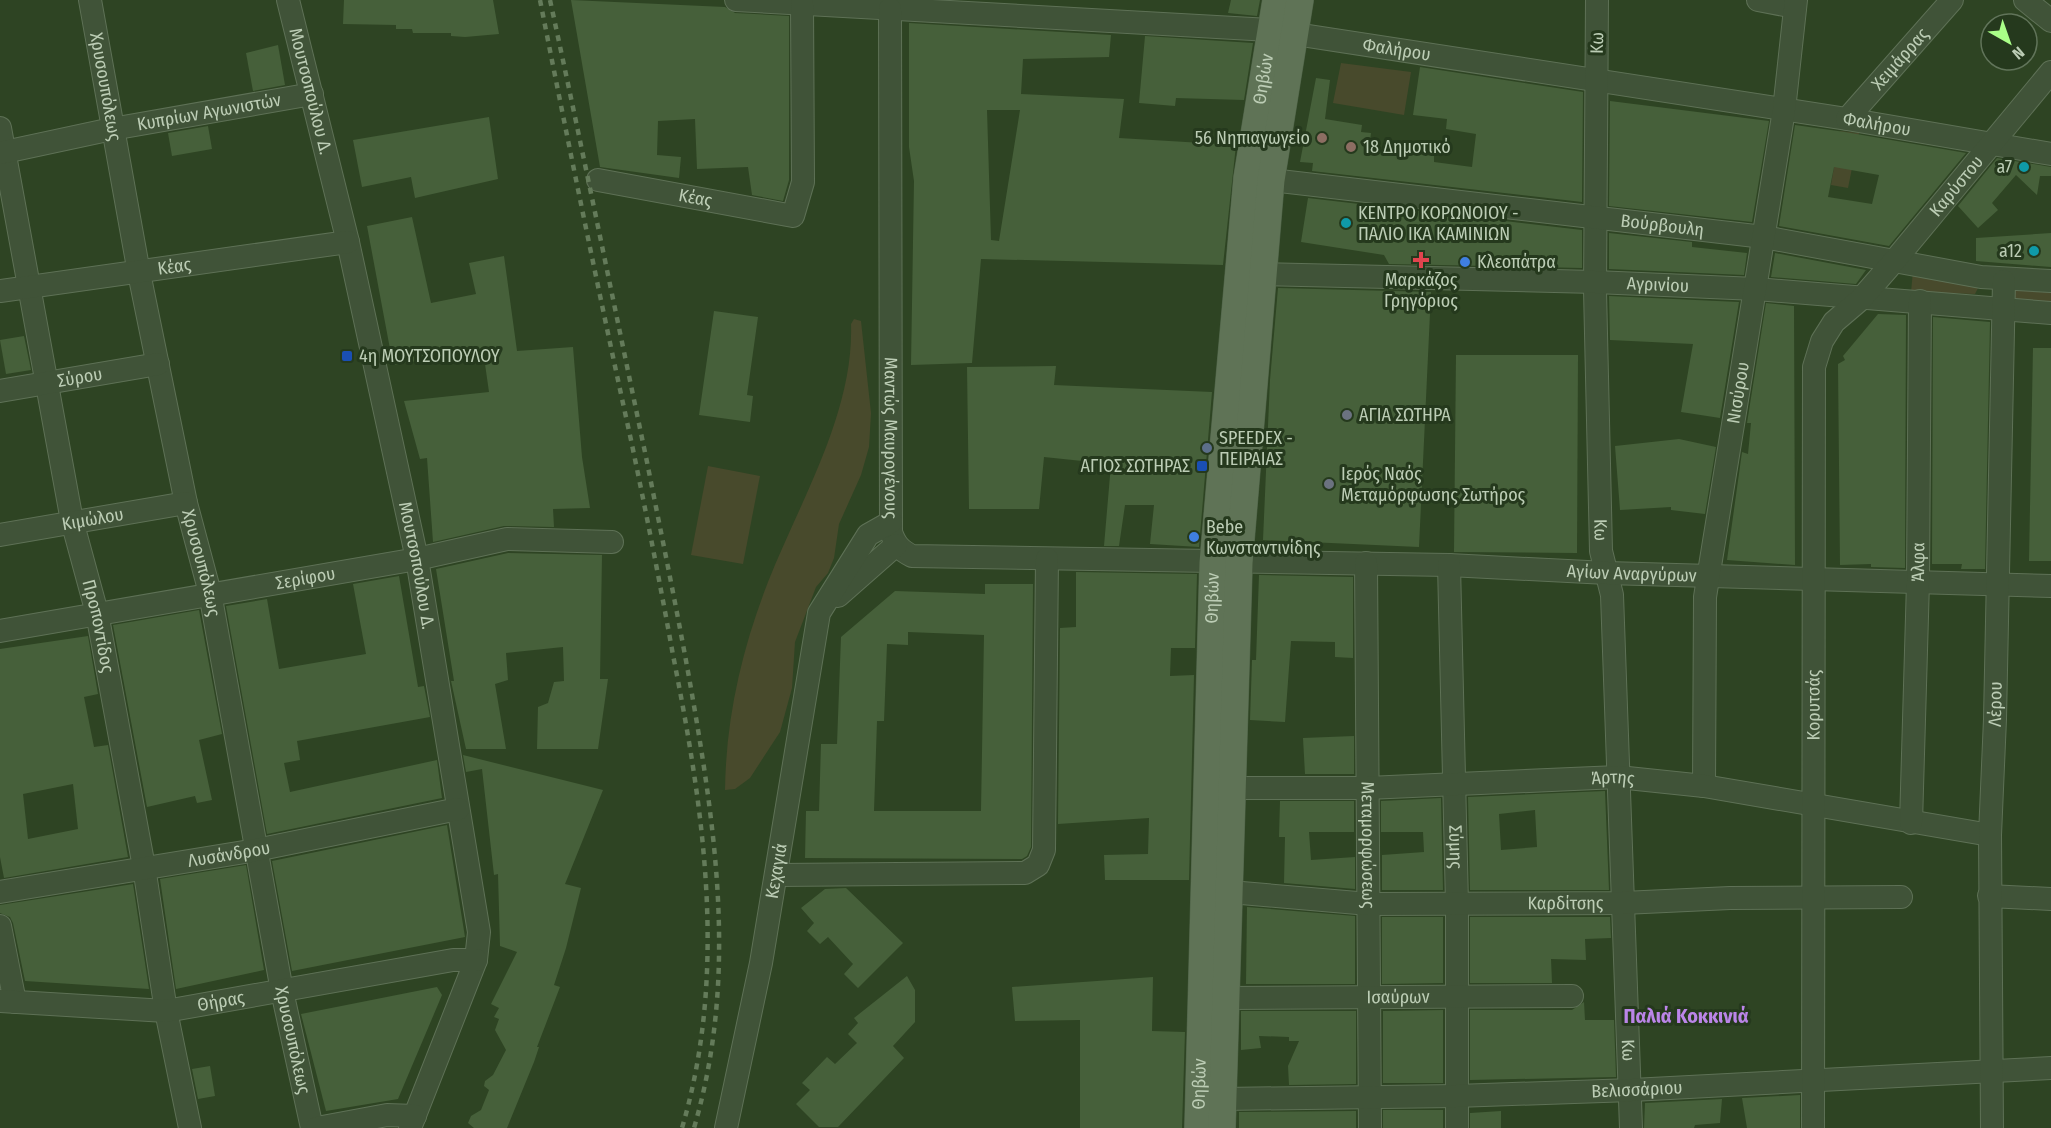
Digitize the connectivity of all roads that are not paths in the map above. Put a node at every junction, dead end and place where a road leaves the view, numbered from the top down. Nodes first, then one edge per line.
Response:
1 (90, 0) edge
2 (288, 0) edge
3 (736, 0) edge
4 (1276, 0) edge
5 (1300, 0) edge
6 (1598, 0) edge
7 (1758, 0) edge
8 (1952, 0) edge
9 (2025, 0) edge
10 (802, 4) junction
11 (1796, 4) edge
12 (890, 9) junction
13 (2051, 21) edge
14 (1282, 31) junction
15 (2051, 72) edge
16 (1597, 81) junction
17 (312, 94) junction
18 (1784, 110) junction
19 (1848, 119) junction
20 (0, 128) edge
21 (112, 129) junction
22 (1990, 142) junction
23 (2, 152) edge
24 (2051, 154) edge
25 (598, 180) dead end
26 (1271, 180) junction
27 (1595, 218) junction
28 (1764, 237) junction
29 (348, 242) junction
30 (1895, 260) junction
31 (138, 273) junction
32 (1262, 274) junction
33 (2004, 281) junction
34 (2051, 281) edge
35 (1595, 282) junction
36 (30, 288) junction
37 (1756, 289) junction
38 (0, 291) edge
39 (1861, 299) junction
40 (1920, 302) junction
41 (2004, 311) junction
42 (2051, 313) edge
43 (158, 364) junction
44 (48, 383) junction
45 (0, 391) edge
46 (186, 503) junction
47 (72, 521) junction
48 (891, 522) junction
49 (0, 535) edge
50 (612, 542) dead end
51 (896, 545) junction
52 (1047, 559) junction
53 (417, 560) junction
54 (1226, 563) junction
55 (1366, 563) junction
56 (1449, 565) junction
57 (1607, 573) junction
58 (1708, 574) junction
59 (1815, 579) junction
60 (1918, 582) junction
61 (1997, 586) junction
62 (2051, 586) edge
63 (210, 593) junction
64 (97, 613) junction
65 (819, 613) junction
66 (0, 631) edge
67 (1618, 777) junction
68 (1454, 783) junction
69 (1704, 786) junction
70 (1232, 788) junction
71 (1367, 788) junction
72 (1815, 807) junction
73 (458, 808) junction
74 (1911, 823) junction
75 (1990, 835) junction
76 (256, 850) junction
77 (144, 867) junction
78 (777, 875) junction
79 (0, 892) edge
80 (1230, 892) junction
81 (1989, 896) junction
82 (1901, 897) dead end
83 (1814, 898) junction
84 (2051, 899) edge
85 (1623, 903) junction
86 (1369, 904) junction
87 (1457, 904) junction
88 (0, 926) edge
89 (476, 960) junction
90 (282, 991) junction
91 (1458, 996) junction
92 (1572, 996) dead end
93 (1371, 997) junction
94 (1226, 998) junction
95 (7, 1002) edge
96 (166, 1011) junction
97 (2051, 1068) edge
98 (1991, 1070) junction
99 (1813, 1081) junction
100 (1632, 1090) junction
101 (1456, 1096) junction
102 (1369, 1098) junction
103 (1223, 1099) junction
104 (413, 1122) edge
105 (190, 1128) edge
106 (312, 1128) edge
107 (317, 1128) edge
108 (726, 1128) edge
109 (1198, 1128) edge
110 (1222, 1128) edge
111 (1370, 1128) edge
112 (1457, 1128) edge
113 (1631, 1128) edge
114 (1813, 1128) edge
115 (1992, 1128) edge

1 - 21 street, Χρυσουπόλεως
2 - 17 street, Μουτσοπούλου Δ.
3 - 10 street, Φαλήρου
4 - 14 main road, Θηβών
5 - 14 main road, Θηβών
6 - 16 street, Κω
7 - 11 street
8 - 19 street, Χειμάρρας
9 - 13 street
10 - 12 street, Φαλήρου
10 - 25 street, Κέας
11 - 18 street, Νισύρου
12 - 14 street, Φαλήρου
12 - 48 street, Μαντώς Μαυρογένους
14 - 16 street, Φαλήρου
14 - 26 main road, Θηβών
14 - 54 main road, Θηβών
15 - 22 street, Καρύστου
16 - 18 street, Φαλήρου
16 - 27 street, Κω
17 - 21 street, Κυπρίων Αγωνιστών
17 - 29 street, Μουτσοπούλου Δ.
18 - 19 street, Φαλήρου
18 - 28 street, Νισύρου
19 - 22 street, Φαλήρου
20 - 23 street, Προποντίδος
21 - 23 street, Κυπρίων Αγωνιστών
21 - 31 street, Χρυσουπόλεως
22 - 24 street, Φαλήρου
22 - 30 street, Καρύστου
23 - 36 street, Προποντίδος
26 - 27 street, Βούρβουλη
26 - 32 main road, Θηβών
27 - 28 street, Βούρβουλη
27 - 35 street, Κω
28 - 30 street, Βούρβουλη
28 - 37 street, Νισύρου
29 - 31 street, Κέας
29 - 53 street, Μουτσοπούλου Δ.
30 - 33 street, Βούρβουλη
30 - 39 street, Καρύστου
31 - 36 street, Κέας
31 - 43 street, Χρυσουπόλεως
32 - 35 street, Αγρινίου
32 - 54 main road, Θηβών
33 - 34 street, Βούρβουλη
33 - 41 street, Λέρου
35 - 37 street, Αγρινίου
35 - 57 street, Κω
36 - 38 street, Κέας
36 - 44 street, Προποντίδος
37 - 39 street, Αγρινίου
37 - 58 street, Νισύρου
39 - 40 street, Αγρινίου
39 - 59 street, Κορυτσάς
40 - 41 street, Αγρινίου
40 - 60 street, Άλφα
41 - 42 street, Αγρινίου
41 - 61 street, Λέρου
43 - 44 street, Σύρου
43 - 46 street, Χρυσουπόλεως
44 - 45 street, Σύρου
44 - 47 street, Προποντίδος
46 - 47 street, Κιμώλου
46 - 63 street, Χρυσουπόλεως
47 - 49 street, Κιμώλου
47 - 64 street, Προποντίδος
48 - 51 street, Μαντώς Μαυρογένους
48 - 65 street, Κεχαγιά
50 - 53 street, Σερίφου
51 - 52 street, Μαντώς Μαυρογένους
51 - 65 street
52 - 54 street, Μαντώς Μαυρογένους
52 - 78 street
53 - 63 street, Σερίφου
53 - 73 street, Μουτσοπούλου Δ.
54 - 55 street, Αγίων Αναργύρων
54 - 70 main road, Θηβών
54 - 109 main road, Θηβών
55 - 56 street, Αγίων Αναργύρων
55 - 71 street, Μεταμορφώσεως
56 - 57 street, Αγίων Αναργύρων
56 - 68 street, Σύμης
57 - 58 street, Αγίων Αναργύρων
57 - 67 street, Κω
58 - 59 street, Αγίων Αναργύρων
58 - 69 street, Νισύρου
59 - 60 street, Αγίων Αναργύρων
59 - 72 street, Κορυτσάς
60 - 61 street, Αγίων Αναργύρων
60 - 74 street, Άλφα
61 - 62 street, Αγίων Αναργύρων
61 - 75 street, Λέρου
63 - 64 street, Σερίφου
63 - 76 street, Χρυσουπόλεως
64 - 66 street, Σερίφου
64 - 77 street, Προποντίδος
65 - 78 street, Κεχαγιά
67 - 68 street, Άρτης
67 - 69 street, Άρτης
67 - 85 street, Κω
68 - 71 street, Άρτης
68 - 87 street, Σύμης
69 - 72 street, Άρτης
70 - 71 street, Άρτης
70 - 80 main road, Θηβών
71 - 86 street, Μεταμορφώσεως
72 - 74 street, Άρτης
72 - 83 street, Κορυτσάς
73 - 76 street, Λυσάνδρου
73 - 89 street, Μουτσοπούλου Δ.
74 - 75 street, Άρτης
75 - 81 street, Λέρου
76 - 77 street, Λυσάνδρου
76 - 90 street, Χρυσουπόλεως
77 - 79 street, Λυσάνδρου
77 - 96 street, Προποντίδος
78 - 108 street, Κεχαγιά
80 - 86 street, Καρδίτσης
80 - 94 main road, Θηβών
81 - 84 street
81 - 98 street, Λέρου
82 - 83 street, Καρδίτσης
83 - 85 street, Καρδίτσης
83 - 99 street, Κορυτσάς
85 - 87 street, Καρδίτσης
85 - 100 street, Κω
86 - 87 street, Καρδίτσης
86 - 93 street, Μεταμορφώσεως
87 - 91 street, Σύμης
88 - 95 street
89 - 90 street, Θήρας
89 - 104 street, Μουτσοπούλου Δ.
90 - 96 street, Θήρας
90 - 106 street, Χρυσουπόλεως
91 - 92 street, Ισαύρων
91 - 93 street, Ισαύρων
91 - 101 street, Σύμης
93 - 94 street, Ισαύρων
93 - 102 street, Μεταμορφώσεως
94 - 103 main road, Θηβών
95 - 96 street, Θήρας
96 - 105 street, Προποντίδος
97 - 98 street, Βελισσάριου
98 - 99 street, Βελισσάριου
98 - 115 street, Λέρου
99 - 100 street, Βελισσάριου
99 - 114 street, Κορυτσάς
100 - 101 street, Βελισσάριου
100 - 113 street, Κω
101 - 102 street, Βελισσάριου
101 - 112 street, Σύμης
102 - 103 street, Βελισσάριου
102 - 111 street, Μεταμορφώσεως
103 - 110 main road, Θηβών
104 - 107 street

